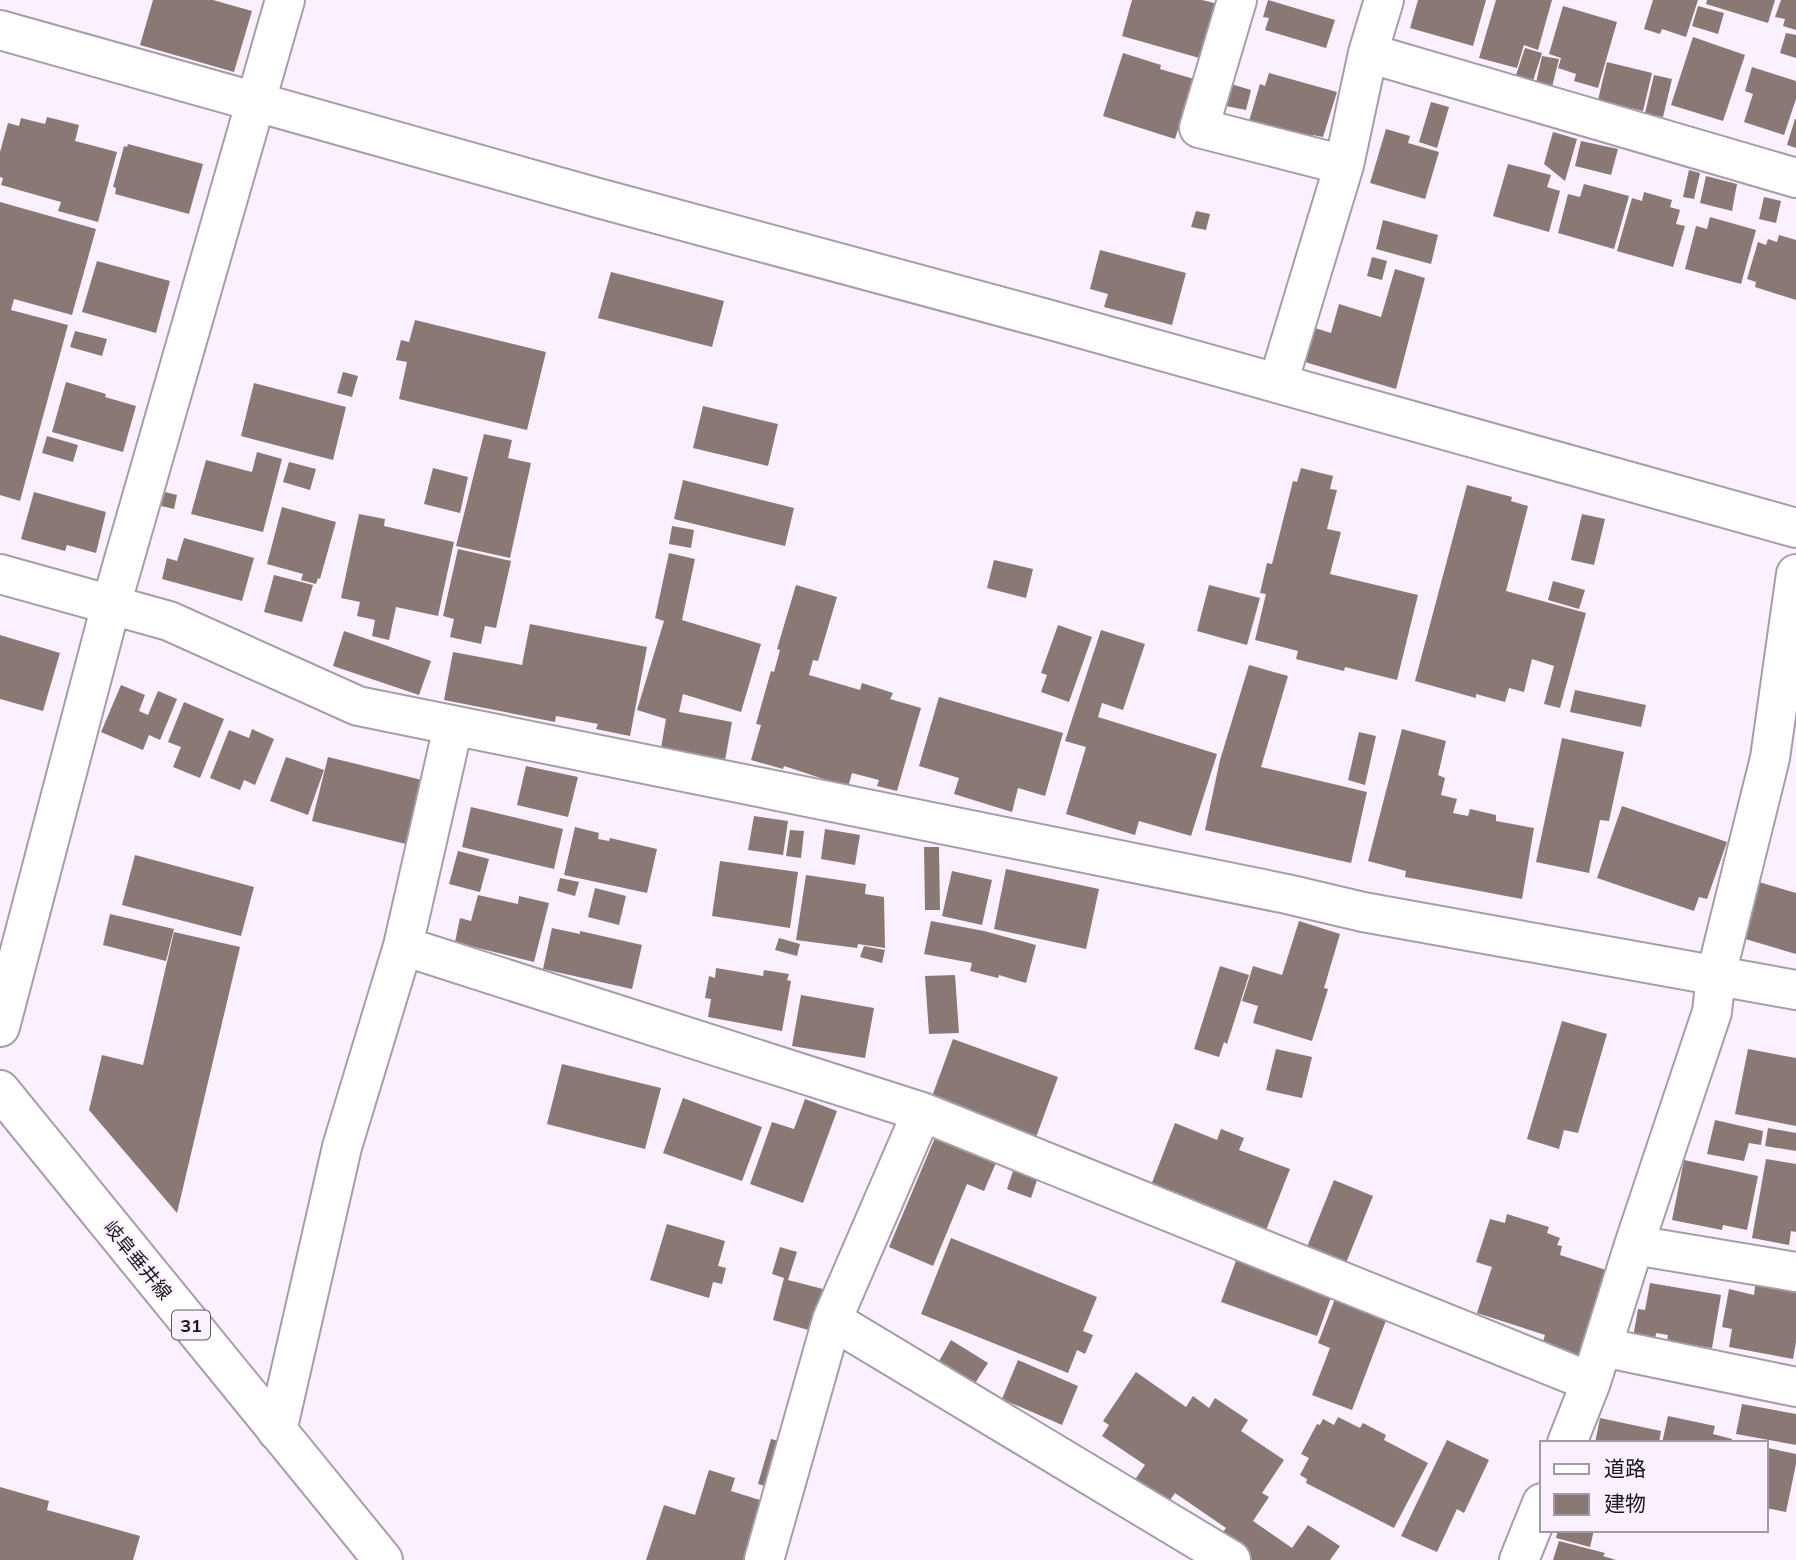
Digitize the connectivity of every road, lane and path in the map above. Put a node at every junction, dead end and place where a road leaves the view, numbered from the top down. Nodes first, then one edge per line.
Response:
1 (285, 0) edge
2 (1237, 0) edge
3 (1384, 0) edge
4 (0, 30) edge
5 (1368, 53) junction
6 (256, 102) junction
7 (1344, 165) junction
8 (1796, 178) edge
9 (1278, 383) junction
10 (1796, 528) edge
11 (0, 574) edge
12 (1796, 574) edge
13 (111, 605) junction
14 (453, 727) junction
15 (402, 946) junction
16 (1716, 975) junction
17 (1796, 990) edge
18 (0, 1027) edge
19 (2, 1100) edge
20 (922, 1112) junction
21 (1634, 1245) junction
22 (1796, 1272) edge
23 (832, 1320) junction
24 (1597, 1364) junction
25 (1796, 1387) edge
26 (277, 1431) junction
27 (1568, 1441) edge
28 (1540, 1508) edge
29 (383, 1560) edge
30 (764, 1560) edge
31 (1231, 1560) edge
32 (1519, 1560) edge

1 - 6 street
2 - 7 street
3 - 5 street
4 - 6 street
5 - 7 street
5 - 8 street
6 - 9 street
6 - 13 street
7 - 9 street
9 - 10 street
11 - 13 street
12 - 16 street
13 - 14 street
13 - 18 street
14 - 15 street
14 - 16 street
15 - 20 street
15 - 26 street
16 - 17 street
16 - 21 street
19 - 26 street, 岐阜垂井線 / 31
20 - 23 street
20 - 24 street
21 - 22 street
21 - 24 street
23 - 30 street
23 - 31 street
24 - 25 street
24 - 27 street
26 - 29 street, 岐阜垂井線 / 31
28 - 32 street

